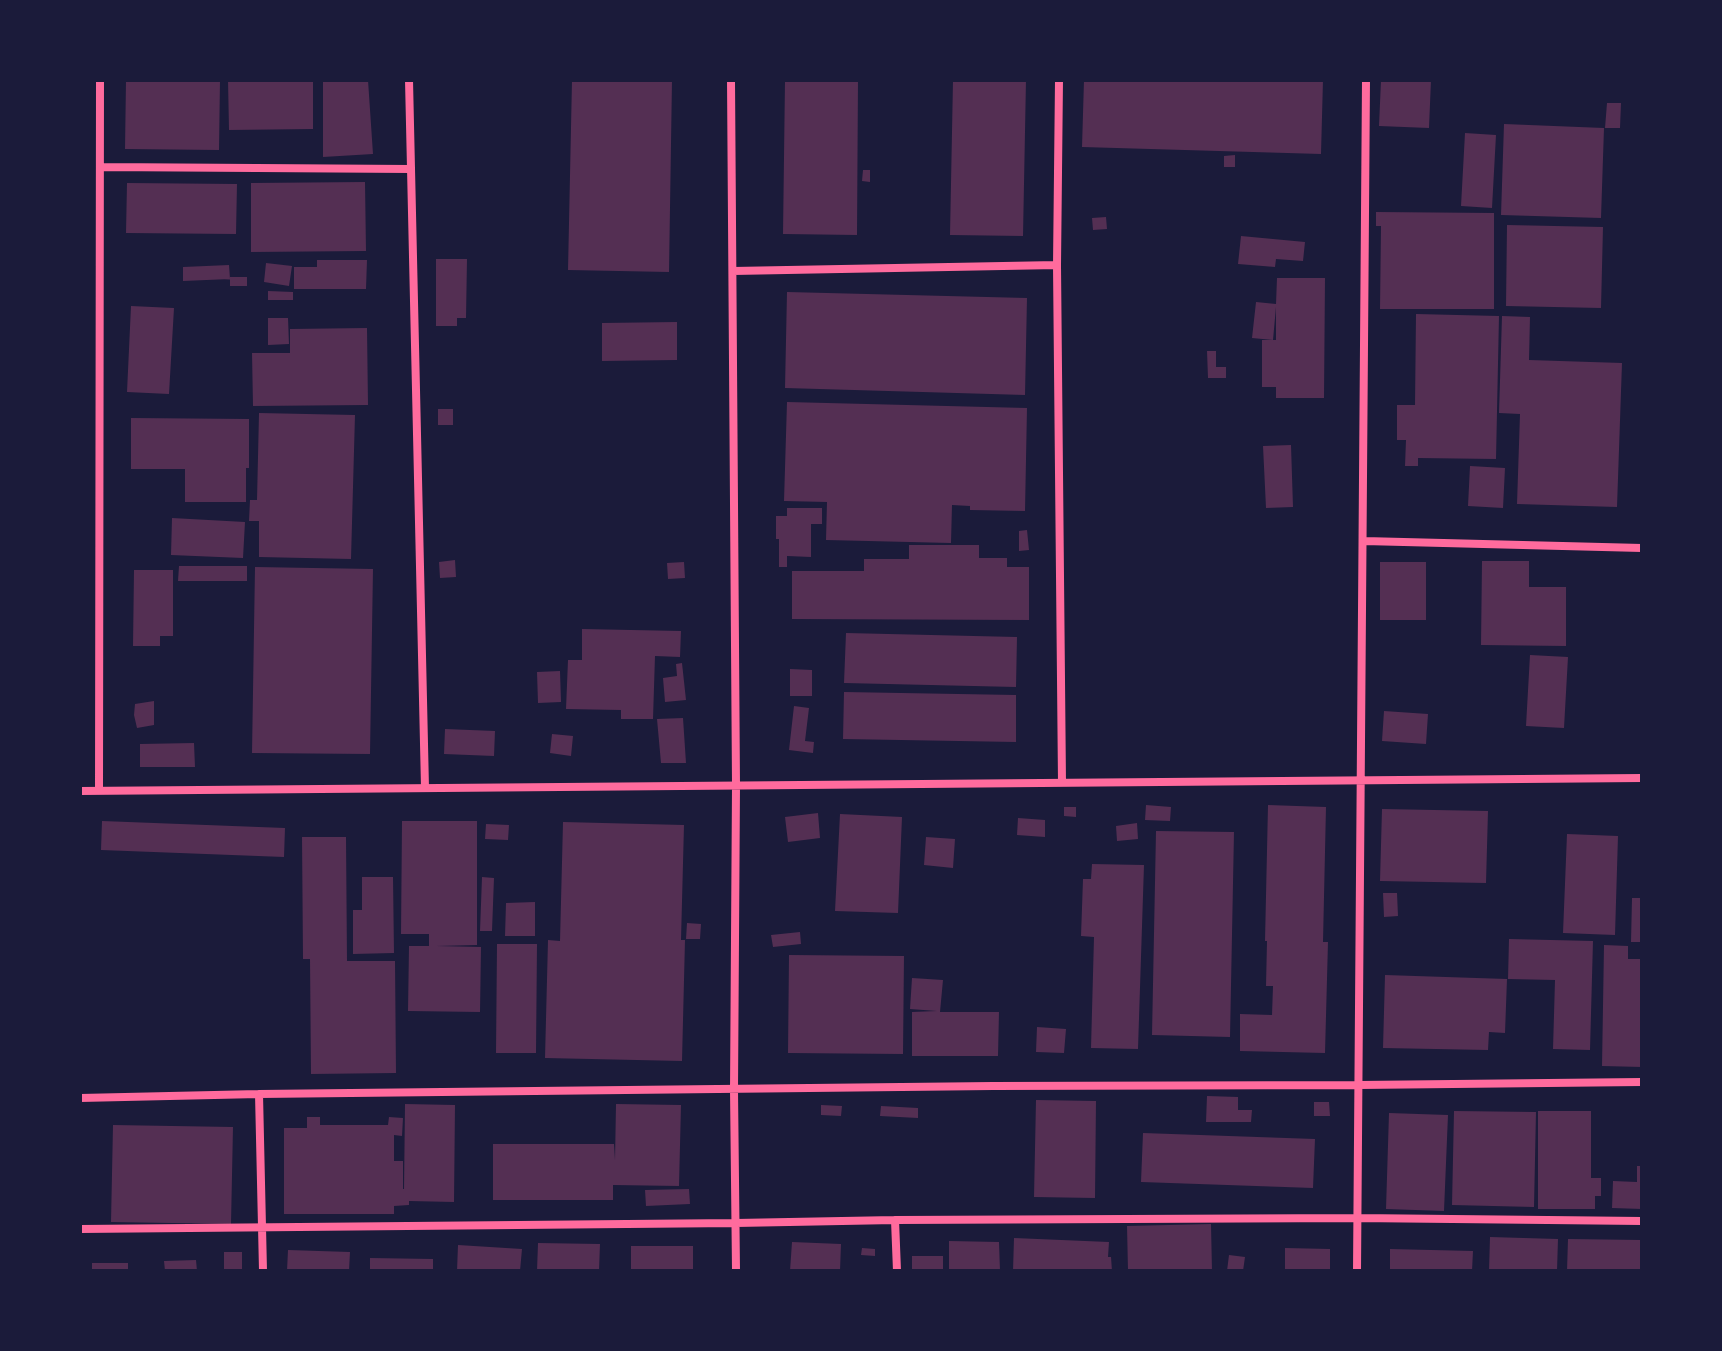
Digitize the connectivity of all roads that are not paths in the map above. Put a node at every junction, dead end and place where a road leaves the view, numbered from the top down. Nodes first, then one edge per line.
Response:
1 (100, 80) edge
2 (409, 80) edge
3 (731, 80) edge
4 (1059, 80) edge
5 (1366, 80) edge
6 (101, 167) junction
7 (411, 169) junction
8 (1057, 265) junction
9 (733, 271) junction
10 (1364, 541) junction
11 (1642, 548) edge
12 (1642, 778) edge
13 (1361, 780) junction
14 (1062, 783) junction
15 (736, 786) junction
16 (425, 788) junction
17 (80, 791) edge
18 (99, 791) junction
19 (1642, 1082) edge
20 (1359, 1085) junction
21 (734, 1090) junction
22 (259, 1094) junction
23 (80, 1098) edge
24 (1357, 1218) junction
25 (895, 1220) junction
26 (1642, 1221) edge
27 (736, 1223) junction
28 (262, 1227) junction
29 (80, 1229) edge
30 (263, 1271) edge
31 (736, 1271) edge
32 (897, 1271) edge
33 (1357, 1271) edge

1 - 6 street
2 - 7 street
3 - 9 street
4 - 8 street
5 - 10 street
6 - 7 street
6 - 18 street
7 - 16 street
8 - 9 street
8 - 14 street
9 - 15 street
10 - 11 street
10 - 13 street
12 - 13 street
13 - 14 street
13 - 20 street
14 - 15 street
15 - 16 street
15 - 21 street
16 - 18 street
17 - 18 street
19 - 20 street
20 - 21 street
20 - 24 street
21 - 22 street
21 - 27 street
22 - 23 street
22 - 28 street
24 - 25 street
24 - 26 street
24 - 33 street
25 - 27 street
25 - 32 street
27 - 28 street
27 - 31 street
28 - 29 street
28 - 30 street

